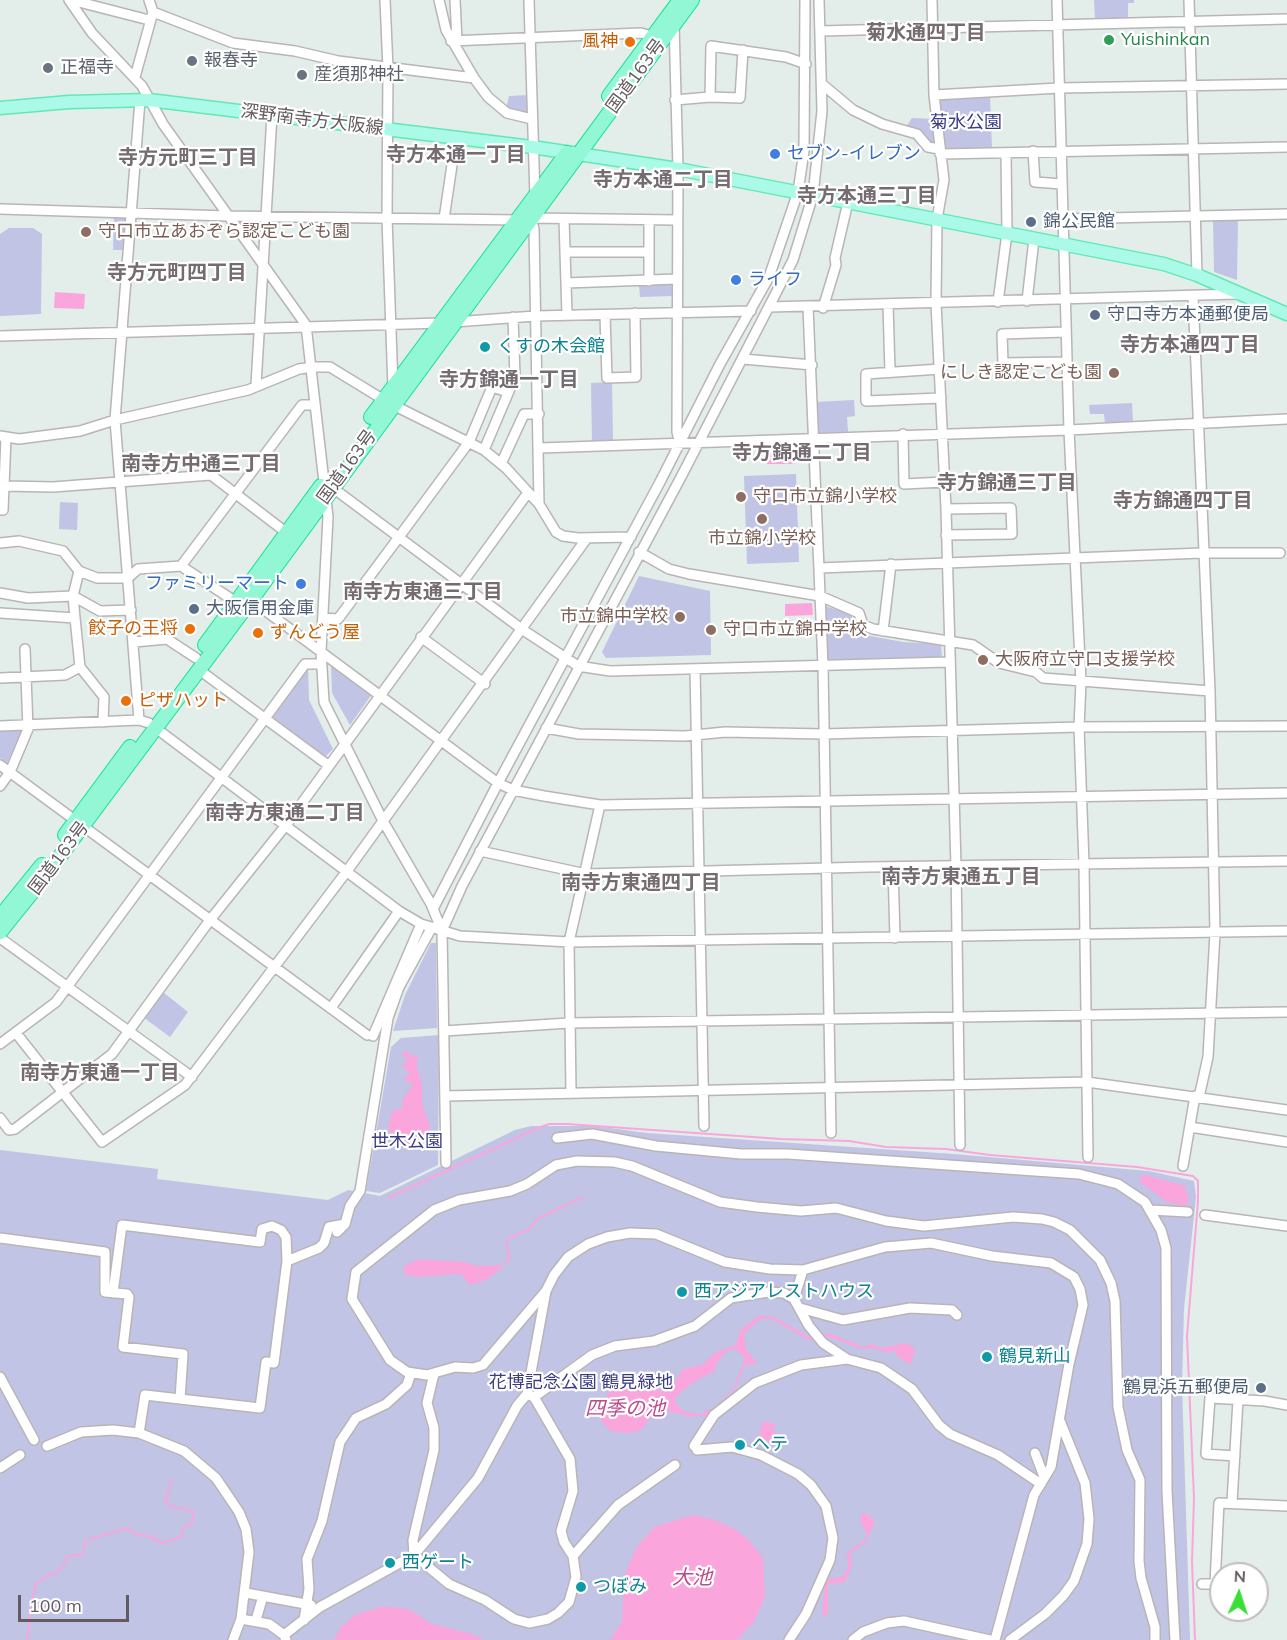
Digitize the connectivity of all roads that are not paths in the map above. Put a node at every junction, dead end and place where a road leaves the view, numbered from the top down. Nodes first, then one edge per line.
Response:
1 (70, 0) edge
2 (149, 0) edge
3 (385, 0) edge
4 (439, 0) edge
5 (455, 0) edge
6 (529, 0) edge
7 (692, 0) edge
8 (806, 0) edge
9 (819, 0) edge
10 (932, 0) edge
11 (1057, 0) edge
12 (1189, 0) edge
13 (676, 2) edge
14 (151, 16) junction
15 (1287, 19) edge
16 (1190, 21) junction
17 (674, 24) junction
18 (1058, 25) junction
19 (933, 28) junction
20 (820, 31) junction
21 (652, 36) junction
22 (530, 37) junction
23 (454, 41) junction
24 (743, 50) junction
25 (806, 64) junction
26 (388, 69) junction
27 (135, 77) junction
28 (474, 78) junction
29 (822, 84) junction
30 (1287, 84) edge
31 (1192, 86) junction
32 (1059, 88) junction
33 (934, 94) junction
34 (710, 97) junction
35 (145, 100) junction
36 (675, 100) junction
37 (0, 108) edge
38 (272, 115) junction
39 (532, 119) junction
40 (386, 129) junction
41 (456, 138) junction
42 (532, 147) junction
43 (1287, 147) edge
44 (1061, 150) junction
45 (1194, 150) junction
46 (1033, 151) junction
47 (940, 152) junction
48 (1006, 153) junction
49 (573, 154) junction
50 (678, 169) junction
51 (1062, 184) junction
52 (798, 192) junction
53 (813, 195) junction
54 (535, 197) junction
55 (848, 202) junction
56 (0, 208) edge
57 (133, 214) junction
58 (1287, 214) edge
59 (1196, 215) junction
60 (228, 216) junction
61 (267, 216) junction
62 (387, 218) junction
63 (444, 219) junction
64 (524, 219) junction
65 (564, 219) junction
66 (937, 219) junction
67 (1063, 219) junction
68 (677, 220) junction
69 (648, 221) junction
70 (1007, 233) junction
71 (1034, 239) junction
72 (1063, 244) junction
73 (566, 252) junction
74 (649, 252) junction
75 (264, 265) junction
76 (1197, 275) junction
77 (677, 279) junction
78 (648, 281) junction
79 (566, 283) junction
80 (1243, 294) junction
81 (1193, 296) junction
82 (1065, 300) junction
83 (1027, 301) junction
84 (998, 302) junction
85 (936, 303) junction
86 (888, 304) junction
87 (808, 307) junction
88 (769, 308) junction
89 (823, 308) junction
90 (751, 311) junction
91 (635, 313) junction
92 (678, 313) junction
93 (1287, 314) edge
94 (567, 315) junction
95 (605, 315) junction
96 (535, 316) junction
97 (513, 317) junction
98 (448, 322) junction
99 (391, 324) junction
100 (306, 326) junction
101 (259, 327) junction
102 (124, 331) junction
103 (1066, 332) junction
104 (0, 336) edge
105 (742, 359) junction
106 (1066, 362) junction
107 (812, 365) junction
108 (313, 367) junction
109 (940, 369) junction
110 (890, 372) junction
111 (256, 385) junction
112 (508, 392) junction
113 (390, 398) junction
114 (941, 398) junction
115 (314, 405) junction
116 (538, 414) junction
117 (1287, 419) edge
118 (116, 420) junction
119 (1199, 423) junction
120 (1069, 430) junction
121 (942, 433) junction
122 (903, 434) junction
123 (3, 437) edge
124 (814, 438) junction
125 (469, 442) junction
126 (699, 442) junction
127 (680, 443) junction
128 (540, 448) junction
129 (484, 450) junction
130 (501, 464) junction
131 (121, 481) junction
132 (945, 482) junction
133 (4, 486) junction
134 (328, 488) junction
135 (237, 492) junction
136 (527, 494) junction
137 (539, 504) junction
138 (946, 509) junction
139 (0, 510) edge
140 (287, 534) junction
141 (946, 536) junction
142 (399, 537) junction
143 (631, 537) junction
144 (587, 538) junction
145 (0, 543) edge
146 (639, 552) junction
147 (1202, 553) junction
148 (1280, 553) dead end
149 (1076, 559) junction
150 (946, 562) junction
151 (891, 564) junction
152 (181, 566) junction
153 (819, 568) junction
154 (79, 571) junction
155 (128, 578) junction
156 (461, 583) junction
157 (0, 593) edge
158 (73, 596) junction
159 (820, 596) junction
160 (250, 600) junction
161 (236, 602) junction
162 (131, 610) junction
163 (0, 613) edge
164 (75, 618) junction
165 (323, 618) junction
166 (523, 630) junction
167 (883, 631) junction
168 (421, 638) junction
169 (948, 641) junction
170 (134, 642) junction
171 (25, 649) dead end
172 (321, 651) junction
173 (565, 660) junction
174 (949, 662) junction
175 (197, 663) junction
176 (321, 664) junction
177 (578, 666) junction
178 (823, 666) junction
179 (80, 667) junction
180 (695, 669) junction
181 (27, 677) junction
182 (0, 678) edge
183 (1081, 682) junction
184 (484, 684) junction
185 (1210, 691) junction
186 (380, 694) junction
187 (266, 718) junction
188 (103, 722) junction
189 (148, 724) junction
190 (27, 725) junction
191 (0, 726) edge
192 (1287, 726) edge
193 (1079, 727) junction
194 (1209, 727) junction
195 (546, 728) junction
196 (951, 730) junction
197 (823, 734) junction
198 (696, 736) junction
199 (442, 741) junction
200 (344, 746) junction
201 (0, 765) edge
202 (328, 765) junction
203 (10, 772) junction
204 (222, 778) junction
205 (498, 783) junction
206 (0, 786) edge
207 (513, 790) junction
208 (1287, 794) edge
209 (1081, 795) junction
210 (1211, 795) junction
211 (953, 798) junction
212 (826, 801) junction
213 (698, 804) junction
214 (600, 805) junction
215 (382, 821) junction
216 (79, 824) junction
217 (286, 825) junction
218 (480, 851) junction
219 (1287, 861) edge
220 (1212, 862) junction
221 (1084, 864) junction
222 (956, 866) junction
223 (892, 867) junction
224 (826, 868) junction
225 (347, 871) junction
226 (700, 871) junction
227 (149, 874) junction
228 (586, 874) junction
229 (433, 909) junction
230 (399, 911) junction
231 (0, 917) edge
232 (210, 920) junction
233 (421, 924) junction
234 (432, 927) junction
235 (442, 931) junction
236 (1287, 931) edge
237 (0, 932) edge
238 (1215, 933) junction
239 (1085, 935) junction
240 (828, 936) junction
241 (957, 937) junction
242 (0, 938) edge
243 (895, 938) junction
244 (699, 940) junction
245 (569, 942) junction
246 (275, 967) junction
247 (67, 987) junction
248 (331, 1008) junction
249 (1287, 1012) edge
250 (1212, 1014) junction
251 (960, 1017) junction
252 (1086, 1017) junction
253 (829, 1018) junction
254 (700, 1021) junction
255 (569, 1023) junction
256 (444, 1031) junction
257 (16, 1033) junction
258 (129, 1033) junction
259 (0, 1044) edge
260 (192, 1077) junction
261 (1087, 1082) junction
262 (958, 1084) junction
263 (830, 1086) junction
264 (703, 1090) junction
265 (64, 1092) junction
266 (572, 1092) junction
267 (445, 1096) junction
268 (1197, 1097) junction
269 (1287, 1110) edge
270 (0, 1118) edge
271 (704, 1126) dead end
272 (1190, 1127) junction
273 (831, 1133) dead end
274 (557, 1138) dead end
275 (1287, 1142) edge
276 (960, 1145) dead end
277 (1088, 1157) dead end
278 (446, 1163) dead end
279 (1184, 1166) dead end
280 (1150, 1210) junction
281 (1188, 1212) dead end
282 (1205, 1215) dead end
283 (345, 1224) junction
284 (1287, 1226) edge
285 (337, 1232) dead end
286 (0, 1238) edge
287 (286, 1261) junction
288 (802, 1270) junction
289 (546, 1291) junction
290 (113, 1293) junction
291 (794, 1299) junction
292 (800, 1308) junction
293 (957, 1315) dead end
294 (847, 1359) junction
295 (411, 1373) junction
296 (434, 1374) junction
297 (0, 1377) edge
298 (530, 1396) junction
299 (180, 1399) junction
300 (1238, 1400) junction
301 (1287, 1405) edge
302 (1059, 1418) junction
303 (140, 1433) junction
304 (34, 1440) dead end
305 (47, 1446) dead end
306 (1035, 1453) dead end
307 (20, 1455) dead end
308 (1235, 1456) junction
309 (675, 1465) dead end
310 (0, 1468) edge
311 (1043, 1480) junction
312 (1232, 1502) junction
313 (1287, 1506) edge
314 (414, 1555) junction
315 (573, 1556) junction
316 (1202, 1584) dead end
317 (246, 1593) junction
318 (263, 1596) junction
319 (307, 1603) junction
320 (320, 1607) junction
321 (241, 1619) junction
322 (256, 1620) junction
323 (304, 1620) junction
324 (285, 1637) edge
325 (233, 1640) edge
326 (789, 1640) edge
327 (853, 1640) edge
328 (990, 1640) edge
329 (995, 1640) edge
330 (1010, 1640) edge
331 (1155, 1640) edge
332 (1175, 1640) edge

1 - 14 street
1 - 27 street
2 - 14 street
3 - 26 street
4 - 23 street
5 - 23 street
6 - 22 street
7 - 17 highway, 国道163号
8 - 25 street
9 - 20 street
10 - 19 street
11 - 18 street
12 - 16 street
13 - 17 street
13 - 21 highway, 国道163号
14 - 26 street
14 - 27 street
15 - 16 street
16 - 18 street
16 - 31 street
17 - 36 street
17 - 49 highway, 国道163号
18 - 19 street
18 - 32 street
19 - 20 street
19 - 33 street
20 - 29 street
21 - 22 street
21 - 49 highway, 国道163号
22 - 23 street
22 - 39 street
23 - 28 street
24 - 25 street
24 - 34 street
24 - 34 street
25 - 52 street
26 - 28 street
26 - 40 street
27 - 35 street
28 - 39 street
29 - 47 street
29 - 53 street
30 - 31 street
31 - 32 street
31 - 45 street
32 - 33 street
32 - 44 street
33 - 47 street
34 - 36 street
35 - 37 main road, 深野南寺方大阪線
35 - 38 main road, 深野南寺方大阪線
35 - 57 street
35 - 60 street
36 - 50 street
38 - 40 main road, 深野南寺方大阪線
38 - 61 street
39 - 42 street
40 - 41 main road, 深野南寺方大阪線
40 - 62 street
41 - 42 main road, 深野南寺方大阪線
41 - 63 street
42 - 49 main road, 深野南寺方大阪線
42 - 54 street
43 - 45 street
44 - 45 street
44 - 46 street
44 - 51 street
45 - 59 street
46 - 48 street
46 - 51 street
47 - 48 street
47 - 66 street
48 - 70 street
49 - 50 main road, 深野南寺方大阪線
49 - 54 highway, 国道163号
49 - 64 highway, 国道163号
50 - 52 main road, 深野南寺方大阪線
50 - 68 street
51 - 67 street
52 - 53 main road, 深野南寺方大阪線
52 - 90 street
53 - 55 main road, 深野南寺方大阪線
53 - 88 street
54 - 64 highway, 国道163号
55 - 66 main road, 深野南寺方大阪線
55 - 89 street
56 - 57 street
57 - 60 street
57 - 102 street
58 - 59 street
59 - 67 street
59 - 76 street
60 - 61 street
60 - 75 street
61 - 62 street
61 - 75 street
62 - 63 street
62 - 99 street
63 - 64 street
64 - 65 street
64 - 96 street
64 - 98 highway, 国道163号
65 - 69 street
65 - 73 street
66 - 70 main road, 深野南寺方大阪線
66 - 85 street
67 - 72 street
68 - 69 street
68 - 77 street
69 - 74 street
70 - 71 main road, 深野南寺方大阪線
70 - 84 street
71 - 72 main road, 深野南寺方大阪線
71 - 83 street
72 - 76 main road, 深野南寺方大阪線
72 - 82 street
73 - 74 street
73 - 79 street
74 - 78 street
75 - 100 street
75 - 101 street
76 - 80 main road, 深野南寺方大阪線
77 - 78 street
77 - 92 street
78 - 79 street
79 - 94 street
80 - 81 street
80 - 93 main road, 深野南寺方大阪線
81 - 82 street
81 - 119 street
82 - 83 street
82 - 103 street
83 - 84 street
84 - 85 street
85 - 86 street
85 - 109 street
86 - 89 street
86 - 110 street
87 - 88 street
87 - 89 street
87 - 107 street
88 - 105 street
90 - 92 street
90 - 127 street
91 - 92 street
91 - 95 street
91 - 95 street
92 - 127 street
94 - 95 street
94 - 96 street
96 - 97 street
96 - 116 street
97 - 98 street
97 - 112 street
98 - 99 street
98 - 113 highway, 国道163号
99 - 100 street
99 - 113 street
100 - 101 street
100 - 108 street
101 - 102 street
101 - 111 street
102 - 104 street
102 - 118 street
103 - 106 street
103 - 106 street
105 - 107 street
105 - 126 street
106 - 120 street
107 - 124 street
108 - 111 street
108 - 113 street
108 - 115 street
109 - 110 street
109 - 114 street
110 - 114 street
111 - 118 street
112 - 125 street
112 - 129 street
113 - 125 street
113 - 134 highway, 国道163号
114 - 121 street
115 - 134 street
115 - 135 street
116 - 128 street
116 - 130 street
117 - 119 street
118 - 123 street
118 - 131 street
119 - 120 street
119 - 147 street
120 - 121 street
120 - 149 street
121 - 122 street
121 - 132 street
122 - 124 street
122 - 132 street
123 - 133 street
124 - 126 street
124 - 153 street
125 - 129 street
125 - 142 street
126 - 127 street
126 - 146 street
127 - 128 street
127 - 143 street
128 - 137 street
129 - 130 street
130 - 136 street
131 - 133 street
131 - 135 street
131 - 155 street
132 - 138 street
133 - 139 street
134 - 140 highway, 国道163号
134 - 142 street
134 - 160 highway, 国道163号
134 - 165 street
135 - 140 street
135 - 152 street
136 - 137 street
136 - 156 street
137 - 144 street
138 - 141 street
138 - 141 street
140 - 161 highway, 国道163号
141 - 150 street
142 - 156 street
142 - 165 street
143 - 144 street
143 - 173 street
144 - 166 street
145 - 154 street
146 - 159 street
146 - 177 street
147 - 148 street
147 - 149 street
147 - 185 street
149 - 150 street
149 - 183 street
150 - 151 street
150 - 169 street
151 - 153 street
151 - 167 street
152 - 155 street
152 - 161 street
153 - 159 street
154 - 155 street
154 - 158 street
155 - 162 street
156 - 166 street
156 - 168 street
157 - 158 street
158 - 162 street
158 - 164 street
159 - 167 street
159 - 178 street
160 - 161 street
160 - 172 street
160 - 175 highway, 国道163号
161 - 175 highway, 国道163号
162 - 170 street
163 - 164 street
164 - 179 street
165 - 172 street
166 - 173 street
166 - 184 street
167 - 169 street
168 - 184 street
168 - 186 street
169 - 174 street
169 - 183 street
170 - 175 street
170 - 189 street
171 - 181 street
172 - 176 street
172 - 186 street
173 - 177 street
173 - 205 street
174 - 178 street
174 - 196 street
175 - 187 street
175 - 189 highway, 国道163号
176 - 187 street
176 - 200 street
177 - 180 street
177 - 195 street
178 - 180 street
178 - 197 street
179 - 181 street
179 - 188 street
180 - 198 street
181 - 182 street
181 - 190 street
183 - 185 street
183 - 193 street
184 - 199 street
185 - 194 street
186 - 199 street
186 - 200 street
187 - 202 street
187 - 204 street
188 - 189 street
188 - 190 street
189 - 204 street
189 - 216 highway, 国道163号
190 - 191 street
190 - 203 street
192 - 194 street
193 - 194 street
193 - 196 street
193 - 209 street
194 - 210 street
195 - 198 street
195 - 207 street
196 - 197 street
196 - 211 street
197 - 198 street
197 - 212 street
198 - 213 street
199 - 205 street
199 - 215 street
200 - 202 street
200 - 215 street
201 - 203 street
202 - 217 street
203 - 206 street
203 - 216 street
204 - 217 street
204 - 227 street
205 - 207 street
205 - 229 street
207 - 214 street
207 - 218 street
208 - 210 street
209 - 210 street
209 - 211 street
209 - 221 street
210 - 220 street
211 - 212 street
211 - 222 street
212 - 213 street
212 - 224 street
213 - 214 street
213 - 226 street
214 - 228 street
215 - 225 street
215 - 229 street
216 - 227 street
216 - 231 highway, 国道163号
216 - 237 highway, 国道163号
217 - 225 street
217 - 232 street
218 - 228 street
218 - 235 street
219 - 220 street
220 - 221 street
220 - 238 street
221 - 222 street
221 - 239 street
222 - 223 street
222 - 241 street
223 - 224 street
223 - 243 street
224 - 226 street
224 - 240 street
225 - 230 street
225 - 246 street
226 - 228 street
226 - 244 street
227 - 232 street
227 - 247 street
228 - 245 street
229 - 235 street
230 - 233 street
230 - 248 street
232 - 246 street
232 - 258 street
233 - 234 street
233 - 248 street
234 - 235 street
234 - 283 street
235 - 245 street
235 - 256 street
236 - 238 street
238 - 239 street
238 - 250 street
239 - 241 street
239 - 252 street
240 - 243 street
240 - 244 street
240 - 253 street
241 - 243 street
241 - 251 street
242 - 247 street
244 - 245 street
244 - 254 street
245 - 255 street
246 - 248 street
246 - 260 street
247 - 257 street
247 - 258 street
249 - 250 street
250 - 252 street
250 - 268 street
251 - 252 street
251 - 253 street
251 - 262 street
252 - 261 street
253 - 254 street
253 - 263 street
254 - 255 street
254 - 264 street
255 - 256 street
255 - 266 street
256 - 267 street
257 - 259 street
257 - 265 street
258 - 260 street
258 - 265 street
260 - 265 street
261 - 262 street
261 - 268 street
261 - 277 street
262 - 263 street
262 - 276 street
263 - 264 street
263 - 273 street
264 - 266 street
264 - 271 street
265 - 270 street
266 - 267 street
267 - 278 street
268 - 269 street
268 - 272 street
272 - 275 street
272 - 279 street
274 - 280 street
280 - 281 street
280 - 332 street
282 - 284 street
283 - 285 street
283 - 287 street
286 - 290 street
287 - 290 street
287 - 299 street
288 - 289 street
288 - 291 street
288 - 302 street
289 - 296 street
289 - 298 street
290 - 299 street
291 - 292 street
291 - 298 street
292 - 293 street
292 - 294 street
294 - 311 street
294 - 326 street
295 - 296 street
295 - 319 street
295 - 331 street
296 - 314 street
297 - 304 street
298 - 314 street
298 - 315 street
299 - 303 street
300 - 301 street
300 - 308 street
300 - 308 street
302 - 311 street
302 - 330 street
303 - 305 street
303 - 317 street
306 - 311 street
307 - 310 street
308 - 312 street
309 - 315 street
311 - 329 street
312 - 313 street
312 - 316 street
314 - 315 street
314 - 320 street
317 - 318 street
317 - 321 street
318 - 319 street
318 - 322 street
319 - 320 street
319 - 323 street
320 - 323 street
321 - 322 street
321 - 325 street
322 - 324 street
323 - 324 street
327 - 328 street

